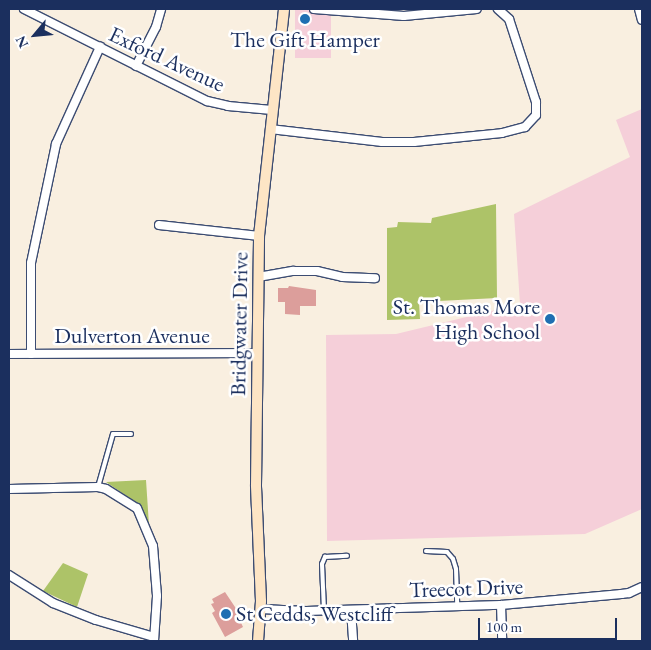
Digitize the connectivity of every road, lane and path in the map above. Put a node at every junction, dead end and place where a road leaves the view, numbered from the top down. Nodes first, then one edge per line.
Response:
1 (24, 9) edge
2 (161, 9) edge
3 (284, 9) edge
4 (314, 9) edge
5 (477, 9) edge
6 (498, 9) edge
7 (638, 9) edge
8 (642, 20) edge
9 (100, 47) junction
10 (136, 66) junction
11 (272, 110) junction
12 (270, 130) junction
13 (159, 225) dead end
14 (259, 236) junction
15 (258, 277) junction
16 (375, 278) dead end
17 (256, 353) junction
18 (9, 354) edge
19 (31, 354) junction
20 (131, 434) dead end
21 (98, 487) junction
22 (9, 489) edge
23 (426, 552) dead end
24 (347, 556) dead end
25 (9, 575) edge
26 (642, 587) edge
27 (500, 605) junction
28 (457, 606) junction
29 (260, 609) junction
30 (324, 610) junction
31 (351, 610) junction
32 (154, 639) edge
33 (258, 641) edge
34 (353, 641) edge
35 (502, 641) edge

1 - 9 street, Exford Avenue
2 - 10 street
3 - 11 street, Bridgwater Drive
4 - 5 street
6 - 12 street
7 - 8 street
9 - 10 street, Exford Avenue
9 - 19 street
10 - 11 street, Exford Avenue
11 - 12 street, Bridgwater Drive
12 - 14 street, Bridgwater Drive
13 - 14 street
14 - 15 street, Bridgwater Drive
15 - 16 street
15 - 17 street, Bridgwater Drive
17 - 19 street, Dulverton Avenue
17 - 29 street, Bridgwater Drive
18 - 19 street, Dulverton Avenue
20 - 21 lane
21 - 22 street
21 - 32 street
23 - 28 lane
24 - 30 lane
25 - 32 street
26 - 27 street, Treecot Drive
27 - 28 street, Treecot Drive
27 - 35 street
28 - 31 street, Treecot Drive
29 - 30 street, Treecot Drive
29 - 33 street, Bridgwater Drive
30 - 31 street, Treecot Drive
31 - 34 street

